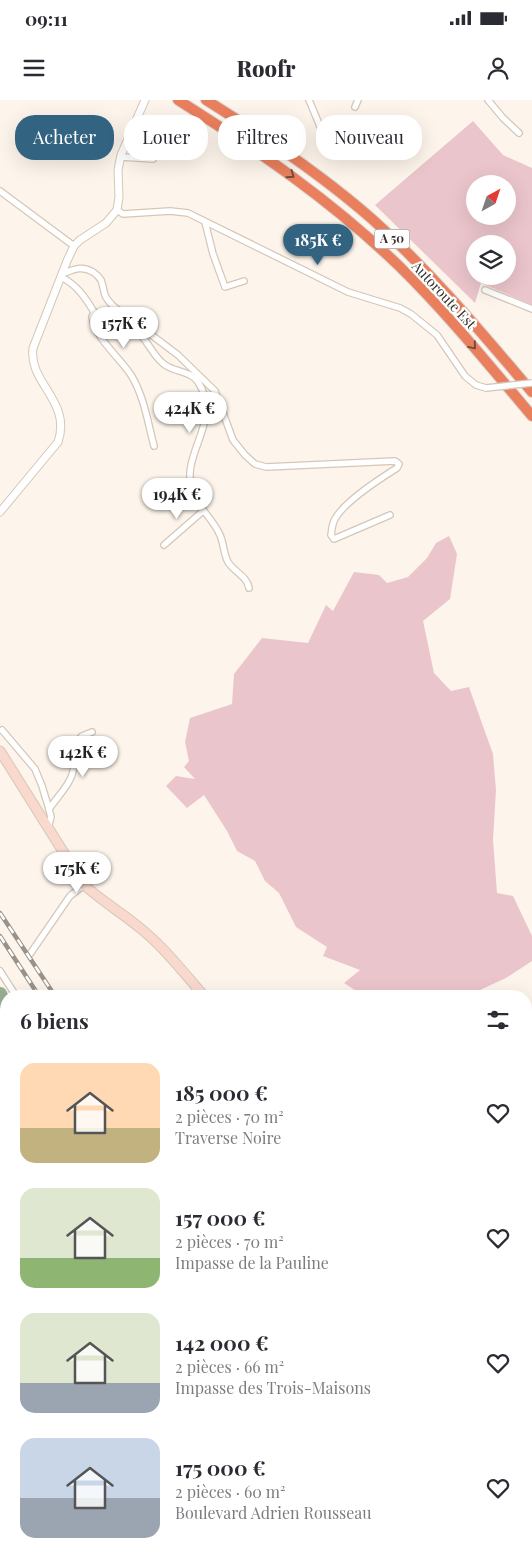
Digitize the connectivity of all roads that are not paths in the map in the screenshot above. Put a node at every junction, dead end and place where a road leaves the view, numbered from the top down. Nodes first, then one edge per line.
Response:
1 (145, 100) edge
2 (178, 100) edge
3 (206, 100) edge
4 (309, 100) edge
5 (358, 100) edge
6 (488, 100) edge
7 (355, 107) dead end
8 (316, 117) edge
9 (519, 133) dead end
10 (121, 157) junction
11 (124, 157) edge
12 (0, 191) edge
13 (117, 210) junction
14 (205, 222) junction
15 (74, 246) junction
16 (62, 275) junction
17 (244, 281) dead end
18 (485, 290) dead end
19 (532, 309) edge
20 (94, 312) junction
21 (532, 383) edge
22 (532, 392) edge
23 (532, 416) edge
24 (154, 446) dead end
25 (203, 511) junction
26 (0, 512) edge
27 (390, 515) dead end
28 (164, 545) dead end
29 (249, 588) dead end
30 (2, 730) dead end
31 (92, 732) dead end
32 (0, 751) edge
33 (49, 808) junction
34 (48, 828) junction
35 (84, 885) junction
36 (30, 954) dead end
37 (0, 972) edge
38 (12, 990) edge
39 (199, 990) edge

1 - 10 street
2 -> 23 highway, Autoroute Est / A 50
3 - 22 highway, Autoroute Est / A 50
4 - 8 street
5 - 7 street
6 - 9 street
10 - 11 street
10 - 13 street
12 - 15 street
13 - 14 street
13 - 15 street
14 - 17 street
14 - 21 street, bridge
15 - 16 street
16 - 20 street
16 - 26 street
16 - 27 street
18 - 19 street
20 - 24 street
20 - 25 street
25 - 28 street
25 - 29 street
30 - 33 street
31 - 33 street
32 - 34 main road
33 - 34 street
34 - 35 main road
35 - 36 street
35 - 39 main road
37 - 38 street

